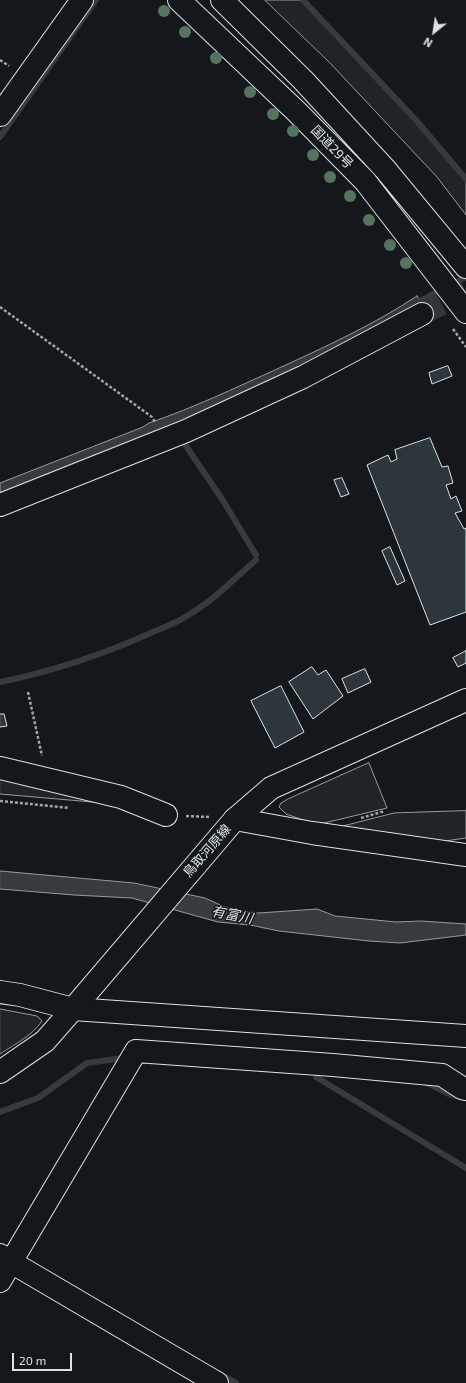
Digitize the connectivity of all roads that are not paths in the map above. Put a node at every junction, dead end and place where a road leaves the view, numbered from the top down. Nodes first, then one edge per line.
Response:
1 (82, 0) edge
2 (180, 0) edge
3 (222, 0) edge
4 (0, 115) edge
5 (466, 267) edge
6 (422, 314) tunnel mouth
7 (459, 320) edge
8 (0, 505) edge
9 (466, 700) edge
10 (0, 768) edge
11 (166, 815) dead end
12 (235, 819) junction
13 (466, 846) edge
14 (441, 852) junction
15 (466, 855) edge
16 (0, 992) edge
17 (73, 1009) junction
18 (466, 1036) edge
19 (0, 1072) edge
20 (466, 1089) edge
21 (6, 1258) edge
22 (0, 1281) edge
23 (217, 1383) edge

1 - 4 main road
2 - 7 main road, 国道29号
3 - 5 main road, 国道29号
6 - 8 main road
9 - 12 main road, 鳥取河原線
10 - 11 main road
12 - 14 main road
12 - 17 main road, 鳥取河原線
13 - 14 main road
14 - 15 main road
16 - 17 main road
17 - 18 main road
17 - 19 main road, 鳥取河原線
20 - 21 main road
21 - 22 main road
21 - 23 main road

